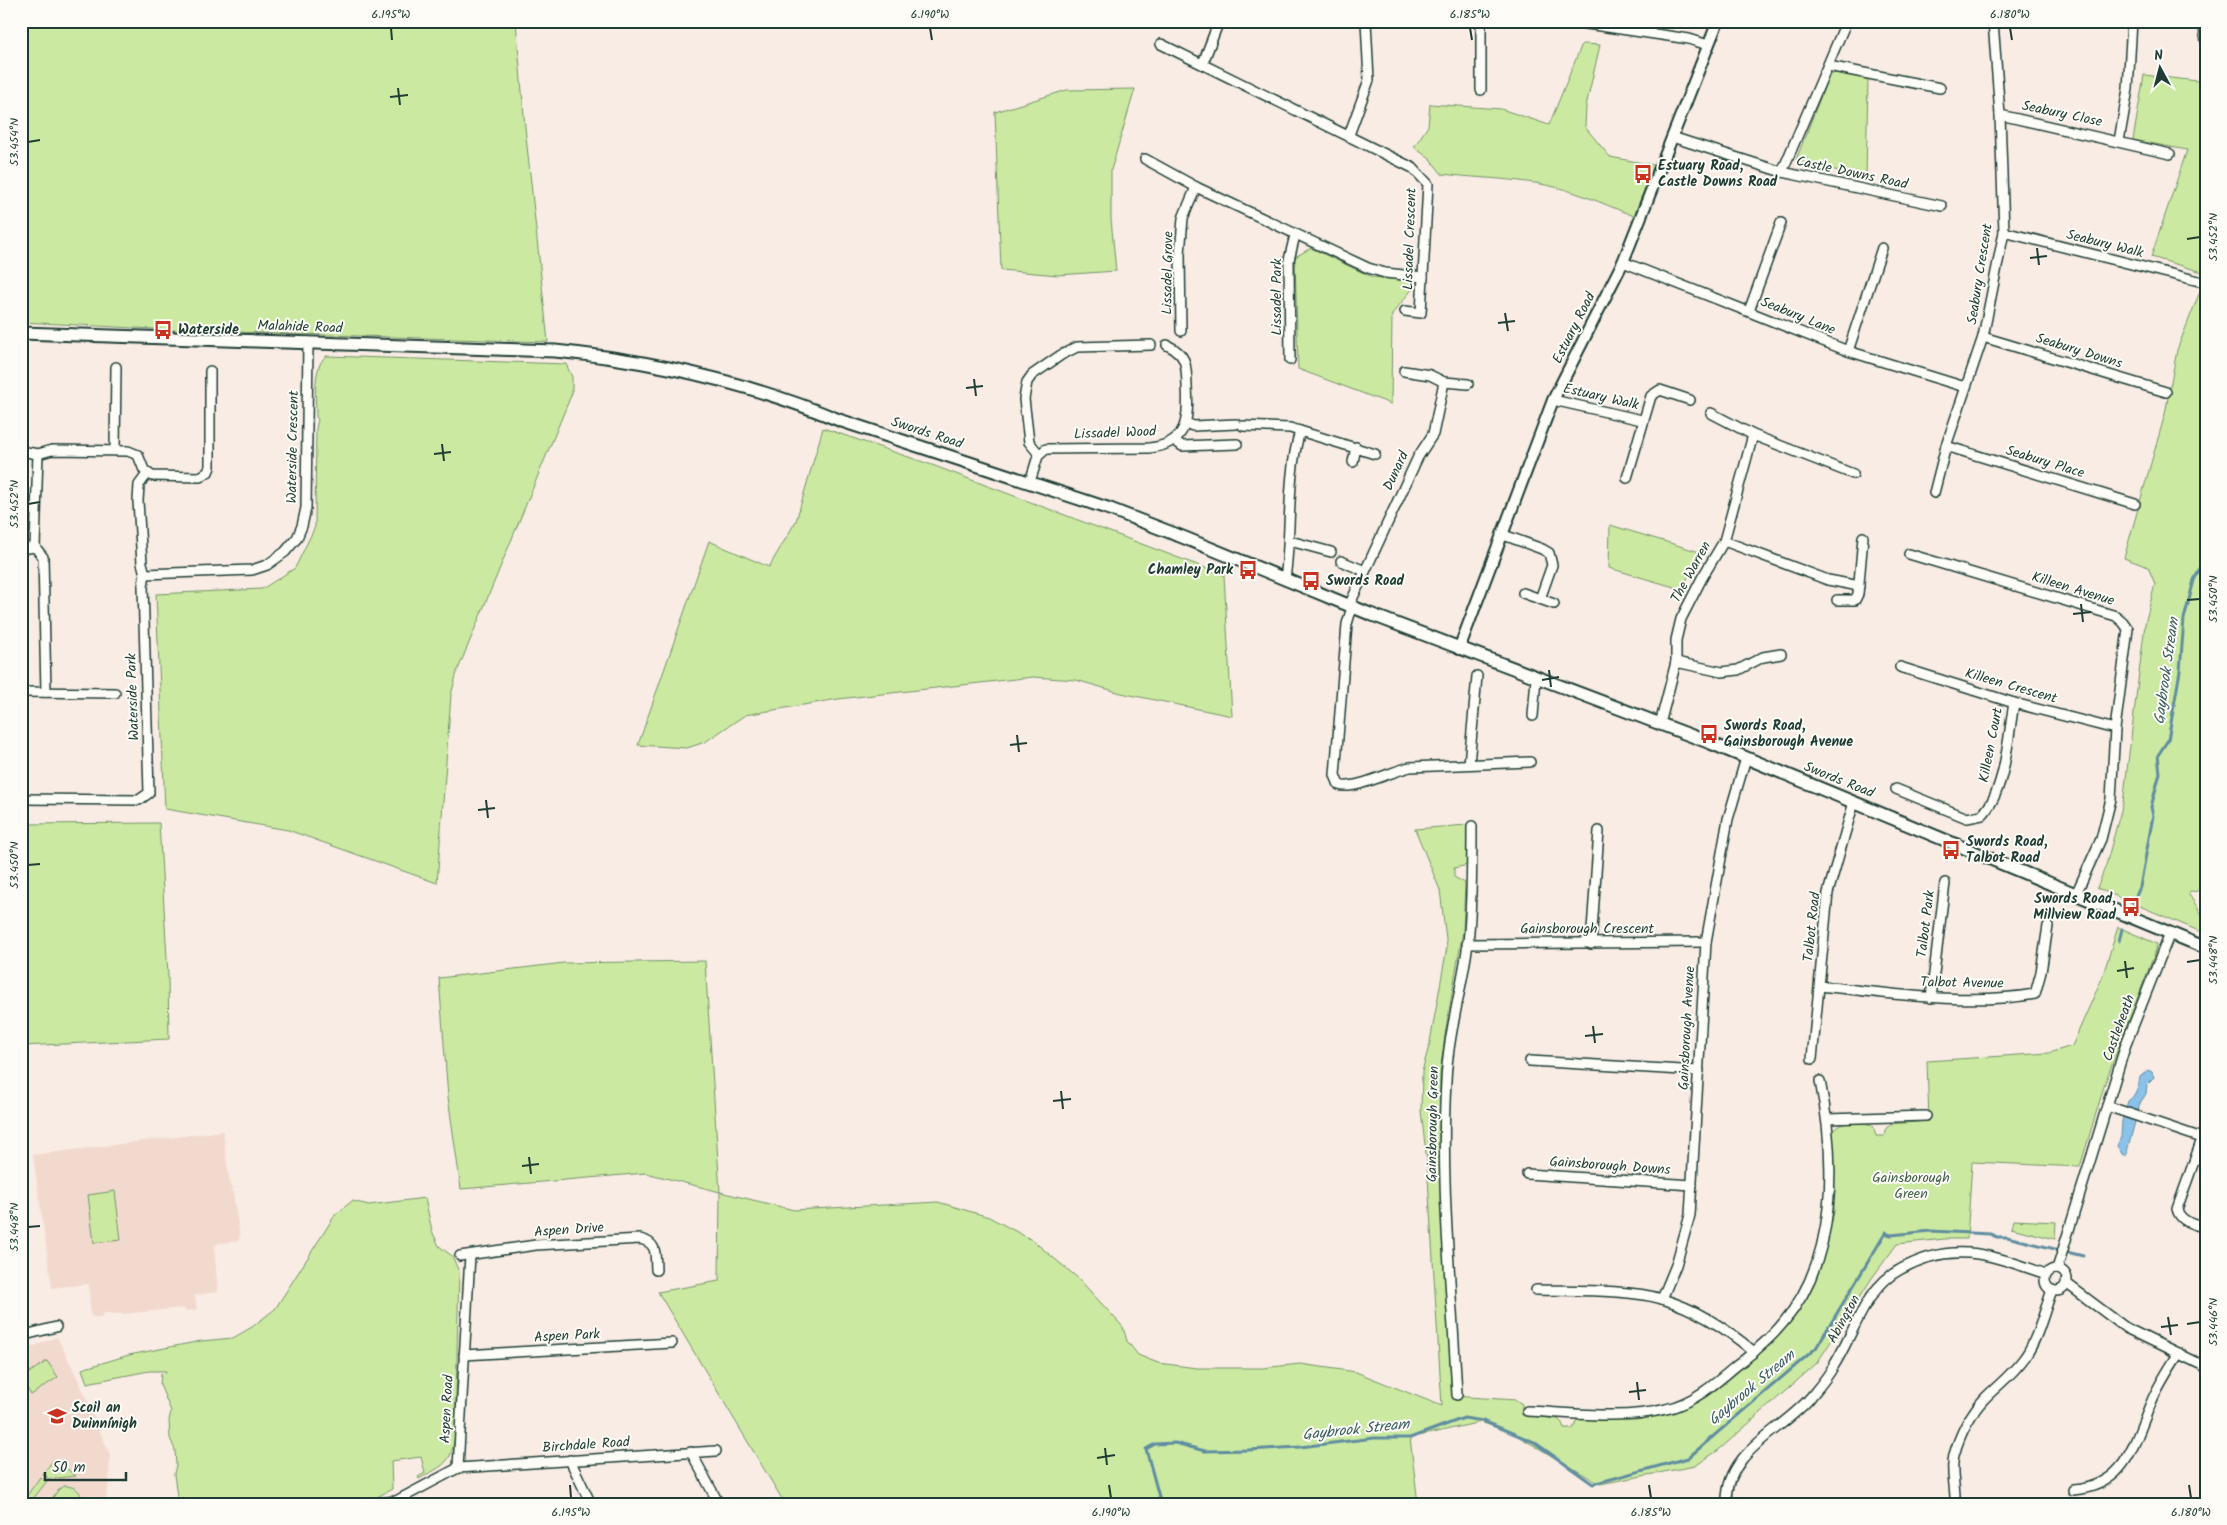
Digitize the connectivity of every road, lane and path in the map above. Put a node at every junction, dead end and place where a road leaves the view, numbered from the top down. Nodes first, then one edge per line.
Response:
1 (1219, 21) edge
2 (1366, 21) edge
3 (1480, 21) edge
4 (1566, 21) edge
5 (1718, 21) edge
6 (1993, 21) edge
7 (2132, 21) edge
8 (2204, 21) edge
9 (1844, 27) dead end
10 (2206, 41) edge
11 (1161, 44) dead end
12 (1708, 45) junction
13 (1203, 63) junction
14 (1828, 66) junction
15 (1940, 88) dead end
16 (1481, 90) dead end
17 (2000, 115) junction
18 (1349, 135) junction
19 (1672, 137) junction
20 (2119, 140) junction
21 (2170, 154) dead end
22 (1145, 159) dead end
23 (1782, 172) junction
24 (1196, 187) junction
25 (1942, 206) dead end
26 (1781, 224) dead end
27 (2004, 232) junction
28 (1295, 235) junction
29 (1882, 248) dead end
30 (1623, 262) junction
31 (1423, 277) junction
32 (2199, 281) dead end
33 (1405, 311) dead end
34 (1749, 311) junction
35 (1181, 331) dead end
36 (21, 333) edge
37 (1983, 337) junction
38 (308, 342) junction
39 (1151, 345) dead end
40 (1167, 346) dead end
41 (518, 350) joint
42 (1848, 351) junction
43 (1290, 360) dead end
44 (116, 367) dead end
45 (210, 371) dead end
46 (1404, 371) dead end
47 (1444, 382) junction
48 (1468, 384) dead end
49 (1965, 387) junction
50 (2166, 392) dead end
51 (1553, 400) junction
52 (1690, 400) dead end
53 (1711, 413) dead end
54 (1642, 420) junction
55 (1186, 423) junction
56 (1300, 431) junction
57 (1753, 435) junction
58 (1174, 440) junction
59 (1237, 444) dead end
60 (1946, 446) junction
61 (1356, 447) junction
62 (115, 450) junction
63 (21, 451) edge
64 (38, 454) junction
65 (1039, 454) junction
66 (1375, 454) dead end
67 (1352, 462) dead end
68 (147, 474) junction
69 (1853, 474) dead end
70 (1628, 478) dead end
71 (1030, 482) junction
72 (1934, 493) dead end
73 (2135, 504) dead end
74 (1501, 534) junction
75 (1863, 538) dead end
76 (1724, 540) junction
77 (1290, 541) junction
78 (35, 547) junction
79 (21, 549) edge
80 (1331, 552) dead end
81 (1909, 554) dead end
82 (1341, 561) dead end
83 (1365, 570) junction
84 (145, 574) junction
85 (1286, 579) junction
86 (1859, 586) junction
87 (1523, 593) dead end
88 (1540, 599) junction
89 (1837, 600) dead end
90 (1554, 604) dead end
91 (1351, 606) junction
92 (1459, 648) junction
93 (1781, 654) dead end
94 (1676, 662) junction
95 (1900, 666) dead end
96 (1477, 676) dead end
97 (1536, 678) junction
98 (21, 692) edge
99 (46, 692) junction
100 (115, 693) dead end
101 (2014, 702) junction
102 (1533, 716) dead end
103 (1660, 724) junction
104 (2115, 729) junction
105 (1746, 758) junction
106 (1530, 762) dead end
107 (1469, 764) junction
108 (1896, 789) dead end
109 (21, 799) edge
110 (1854, 802) junction
111 (1472, 826) dead end
112 (1599, 830) dead end
113 (1945, 883) dead end
114 (2076, 894) junction
115 (2048, 926) dead end
116 (2170, 933) junction
117 (1706, 942) junction
118 (1468, 944) junction
119 (1591, 944) junction
120 (2206, 948) edge
121 (1820, 986) junction
122 (1931, 998) junction
123 (1812, 1059) dead end
124 (1530, 1061) dead end
125 (1699, 1071) junction
126 (1820, 1081) dead end
127 (2107, 1106) junction
128 (1926, 1116) dead end
129 (1827, 1119) junction
130 (2206, 1128) edge
131 (2202, 1138) junction
132 (1527, 1174) dead end
133 (1692, 1185) junction
134 (2206, 1228) edge
135 (465, 1256) joint
136 (2057, 1269) junction
137 (656, 1270) dead end
138 (2046, 1274) junction
139 (2066, 1283) junction
140 (1536, 1290) dead end
141 (2052, 1290) junction
142 (1662, 1299) junction
143 (56, 1327) dead end
144 (21, 1336) edge
145 (672, 1343) dead end
146 (1754, 1352) junction
147 (2179, 1353) junction
148 (464, 1355) junction
149 (2206, 1367) edge
150 (1457, 1395) dead end
151 (1527, 1411) dead end
152 (716, 1451) dead end
153 (691, 1452) junction
154 (570, 1460) junction
155 (458, 1468) junction
156 (2074, 1490) dead end
157 (396, 1502) edge
158 (369, 1504) edge
159 (591, 1504) edge
160 (720, 1504) edge
161 (1727, 1504) edge
162 (1955, 1504) edge

1 - 13 street
2 - 18 street
3 - 16 street
4 - 12 street
5 - 12 street, Estuary Road
6 - 17 street, Seabury Crescent
7 - 20 street, Seabury Close
8 - 10 street
9 - 14 street
11 - 13 street, Lissadel Crescent
12 - 19 street, Estuary Road
13 - 18 street, Lissadel Crescent
14 - 15 street
14 - 23 street
17 - 20 street, Seabury Close
17 - 27 street, Seabury Crescent
18 - 31 street, Lissadel Crescent
19 - 23 street, Castle Downs Road
19 - 30 street, Estuary Road
20 - 21 street, Seabury Close
22 - 24 street
23 - 25 street, Castle Downs Road
24 - 28 street
24 - 35 street, Lissadel Grove
26 - 34 street
27 - 32 street, Seabury Walk
27 - 37 street, Seabury Crescent
28 - 31 street
28 - 43 street, Lissadel Park
29 - 42 street
30 - 34 street, Seabury Lane
30 - 51 street, Estuary Road
31 - 33 street, Lissadel Crescent
34 - 42 street, Seabury Lane
36 - 38 main road, Malahide Road
37 - 49 street, Seabury Crescent
37 - 50 street, Seabury Downs
38 - 41 main road, Malahide Road
38 - 84 street, Waterside Crescent
39 - 65 street
40 - 55 street
41 - 71 main road, Swords Road
42 - 49 street, Seabury Lane
44 - 62 street
45 - 68 street
46 - 47 street
47 - 48 street
47 - 83 street, Dunard
49 - 60 street, Seabury Crescent
51 - 54 street, Estuary Walk
51 - 74 street, Estuary Road
52 - 54 street, Estuary Walk
53 - 57 street
54 - 70 street, Estuary Walk
55 - 56 street
55 - 58 street, Lissadel Wood
56 - 61 street
56 - 77 street
57 - 69 street
57 - 76 street, The Warren
58 - 59 street
58 - 65 street, Lissadel Wood
60 - 72 street, Seabury Crescent
60 - 73 street, Seabury Place
61 - 66 street
61 - 67 street
62 - 64 street
62 - 68 street
63 - 64 street
64 - 78 street
65 - 71 street
68 - 84 street, Waterside Park
71 - 85 main road, Swords Road
74 - 88 street
74 - 92 street, Estuary Road
75 - 86 street
76 - 86 street
76 - 94 street, The Warren
77 - 80 street
77 - 85 street
78 - 79 street
78 - 99 street
81 - 104 street, Killeen Avenue
82 - 83 street
83 - 91 street, Dunard
84 - 109 street, Waterside Park
85 - 91 main road, Swords Road
86 - 89 street
87 - 88 street
88 - 90 street
91 - 92 main road, Swords Road
91 - 107 street
92 - 97 main road, Swords Road
93 - 94 street
94 - 103 street, The Warren
95 - 101 street, Killeen Crescent
96 - 107 street
97 - 102 street
97 - 103 main road, Swords Road
98 - 99 street
99 - 100 street
101 - 104 street, Killeen Crescent
101 - 108 street, Killeen Court
103 - 105 main road, Swords Road
104 - 114 street
105 - 110 main road, Swords Road
105 - 117 street, Gainsborough Avenue
106 - 107 street
110 - 114 main road, Swords Road
110 - 121 street, Talbot Road
111 - 118 street, Gainsborough Green
112 - 119 street
113 - 122 street, Talbot Park
114 - 116 main road, Swords Road
115 - 122 street, Talbot Avenue
116 - 120 main road, Swords Road
116 - 127 street, Castleheath
117 - 119 street, Gainsborough Crescent
117 - 125 street, Gainsborough Avenue
118 - 119 street, Gainsborough Crescent
118 - 150 street, Gainsborough Green
121 - 122 street, Talbot Avenue
121 - 123 street, Talbot Road
124 - 125 street
125 - 133 street, Gainsborough Avenue
126 - 129 street
127 - 131 street
127 - 136 street, Castleheath
128 - 129 street
129 - 146 street
130 - 131 street
131 - 134 street
132 - 133 street, Gainsborough Downs
133 - 142 street, Gainsborough Avenue
135 - 137 street, Aspen Drive
135 - 148 street, Aspen Road
136 - 138 street
136 - 139 street
138 - 141 street
138 - 161 street, Abington
139 - 141 street
139 - 147 street
140 - 142 street
141 - 162 street
142 - 146 street
143 - 144 street
145 - 148 street, Aspen Park
146 - 151 street
147 - 149 street
147 - 156 street
148 - 155 street, Aspen Road
152 - 153 street, Birchdale Road
153 - 154 street, Birchdale Road
153 - 160 street
154 - 155 street, Birchdale Road
154 - 159 street
155 - 157 street
157 - 158 street

